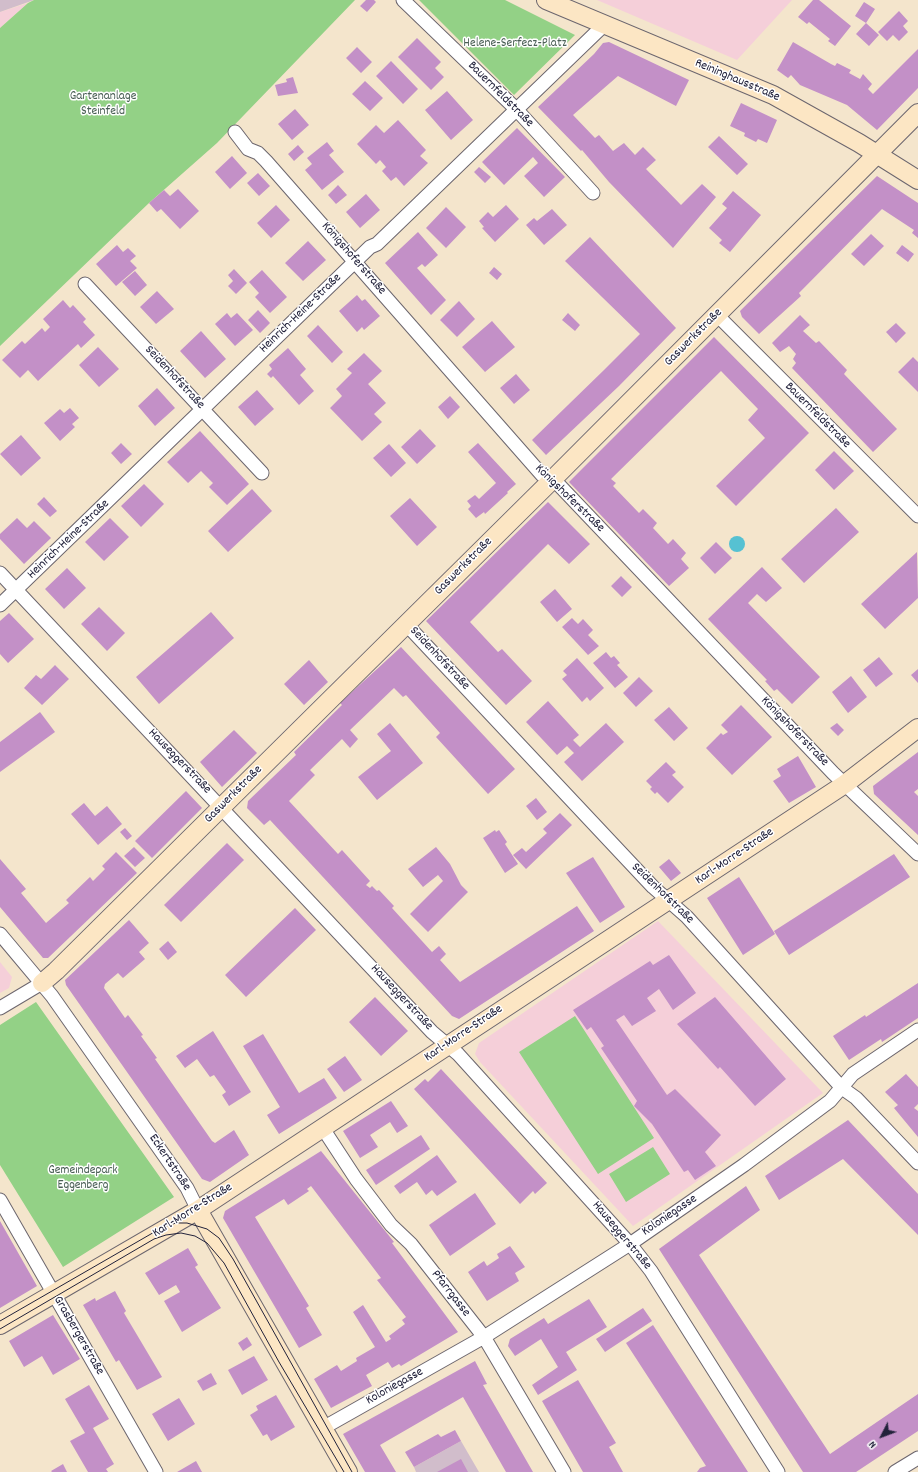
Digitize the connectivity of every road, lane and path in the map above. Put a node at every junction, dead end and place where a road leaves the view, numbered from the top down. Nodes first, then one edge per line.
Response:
1 (403, 0) edge
2 (546, 0) edge
3 (604, 25) junction
4 (516, 109) junction
5 (918, 113) edge
6 (234, 132) dead end
7 (877, 155) junction
8 (918, 180) edge
9 (593, 193) dead end
10 (355, 262) junction
11 (85, 284) dead end
12 (717, 315) junction
13 (202, 409) junction
14 (262, 473) dead end
15 (551, 482) junction
16 (918, 516) edge
17 (0, 573) edge
18 (17, 590) junction
19 (0, 605) edge
20 (406, 624) junction
21 (918, 728) edge
22 (845, 784) junction
23 (222, 808) junction
24 (918, 854) edge
25 (669, 900) junction
26 (0, 934) edge
27 (42, 983) junction
28 (0, 1008) edge
29 (918, 1030) edge
30 (447, 1046) junction
31 (842, 1088) junction
32 (322, 1127) junction
33 (918, 1163) edge
34 (0, 1200) edge
35 (198, 1210) junction
36 (630, 1244) junction
37 (54, 1294) junction
38 (0, 1325) edge
39 (484, 1337) junction
40 (323, 1428) junction
41 (918, 1458) edge
42 (156, 1472) edge
43 (348, 1472) edge
44 (564, 1472) edge
45 (778, 1472) edge
46 (895, 1472) edge

1 - 4 street, Bauernfeldstraße
2 - 3 street, Reininghausstraße
3 - 4 street, Heinrich-Heine-Straße
3 - 7 street, Reininghausstraße
4 - 9 street, Bauernfeldstraße
4 - 10 street, Heinrich-Heine-Straße
5 - 7 street, Gaswerkstraße
6 - 10 street, Königshoferstraße
7 - 8 street, Reininghausstraße
7 - 12 street, Gaswerkstraße
10 - 13 street, Heinrich-Heine-Straße
10 - 15 street, Königshoferstraße
11 - 13 street, Seidenhofstraße
12 - 15 street, Gaswerkstraße
12 - 16 street, Bauernfeldstraße
13 - 14 street, Seidenhofstraße
13 - 18 street, Heinrich-Heine-Straße
15 - 20 street, Gaswerkstraße
15 - 22 street, Königshoferstraße
17 - 18 street, Hauseggerstraße
18 - 19 street, Heinrich-Heine-Straße
18 - 23 street, Hauseggerstraße
20 - 23 street, Gaswerkstraße
20 - 25 street, Seidenhofstraße
21 - 22 street, Karl-Morre-Straße
22 - 24 street, Königshoferstraße
22 - 25 street, Karl-Morre-Straße
23 - 27 street, Gaswerkstraße
23 - 30 street, Hauseggerstraße
25 - 30 street, Karl-Morre-Straße
25 - 31 street, Seidenhofstraße
26 - 27 street, Eckertstraße
27 - 28 street, Gaswerkstraße
27 - 35 street, Eckertstraße
29 - 31 street, Koloniegasse
30 - 32 street, Karl-Morre-Straße
30 - 36 street, Hauseggerstraße
31 - 33 street, Seidenhofstraße
31 - 36 street, Koloniegasse
32 - 35 street, Karl-Morre-Straße
32 - 39 street, Pfarrgasse
34 - 37 street, Grasbergerstraße
35 - 37 street, Karl-Morre-Straße
35 - 40 street, Eckertstraße
36 - 39 street, Koloniegasse
36 - 45 street, Hauseggerstraße
37 - 38 street, Karl-Morre-Straße
37 - 42 street, Grasbergerstraße
39 - 40 street, Koloniegasse
39 - 44 street, Pfarrgasse
40 - 43 street, Eckertstraße
41 - 46 street

